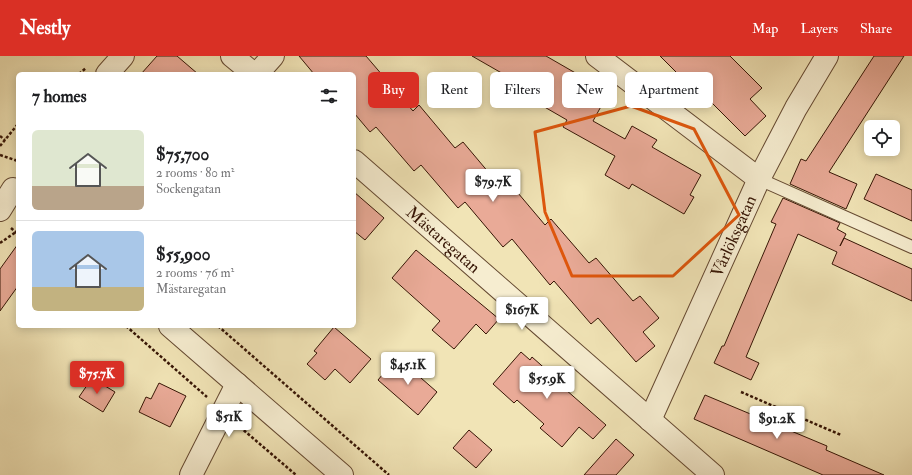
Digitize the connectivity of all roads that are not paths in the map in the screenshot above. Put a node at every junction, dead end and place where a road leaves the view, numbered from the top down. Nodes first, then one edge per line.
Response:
1 (123, 56) edge
2 (232, 56) edge
3 (273, 56) edge
4 (597, 56) edge
5 (826, 56) edge
6 (109, 72) edge
7 (252, 72) edge
8 (259, 72) edge
9 (356, 163) edge
10 (759, 179) junction
11 (12, 185) edge
12 (0, 210) edge
13 (912, 247) edge
14 (172, 328) edge
15 (237, 384) junction
16 (650, 420) junction
17 (191, 475) edge
18 (342, 475) edge
19 (713, 475) edge

1 - 6 street
2 - 7 street
3 - 8 street
4 - 10 street
5 - 10 street, Vårlöksgatan
9 - 16 street, Mästaregatan
10 - 13 lane
10 - 16 street, Vårlöksgatan
11 - 12 street
14 - 15 street
15 - 17 street
15 - 18 street
16 - 19 street, Mästaregatan

